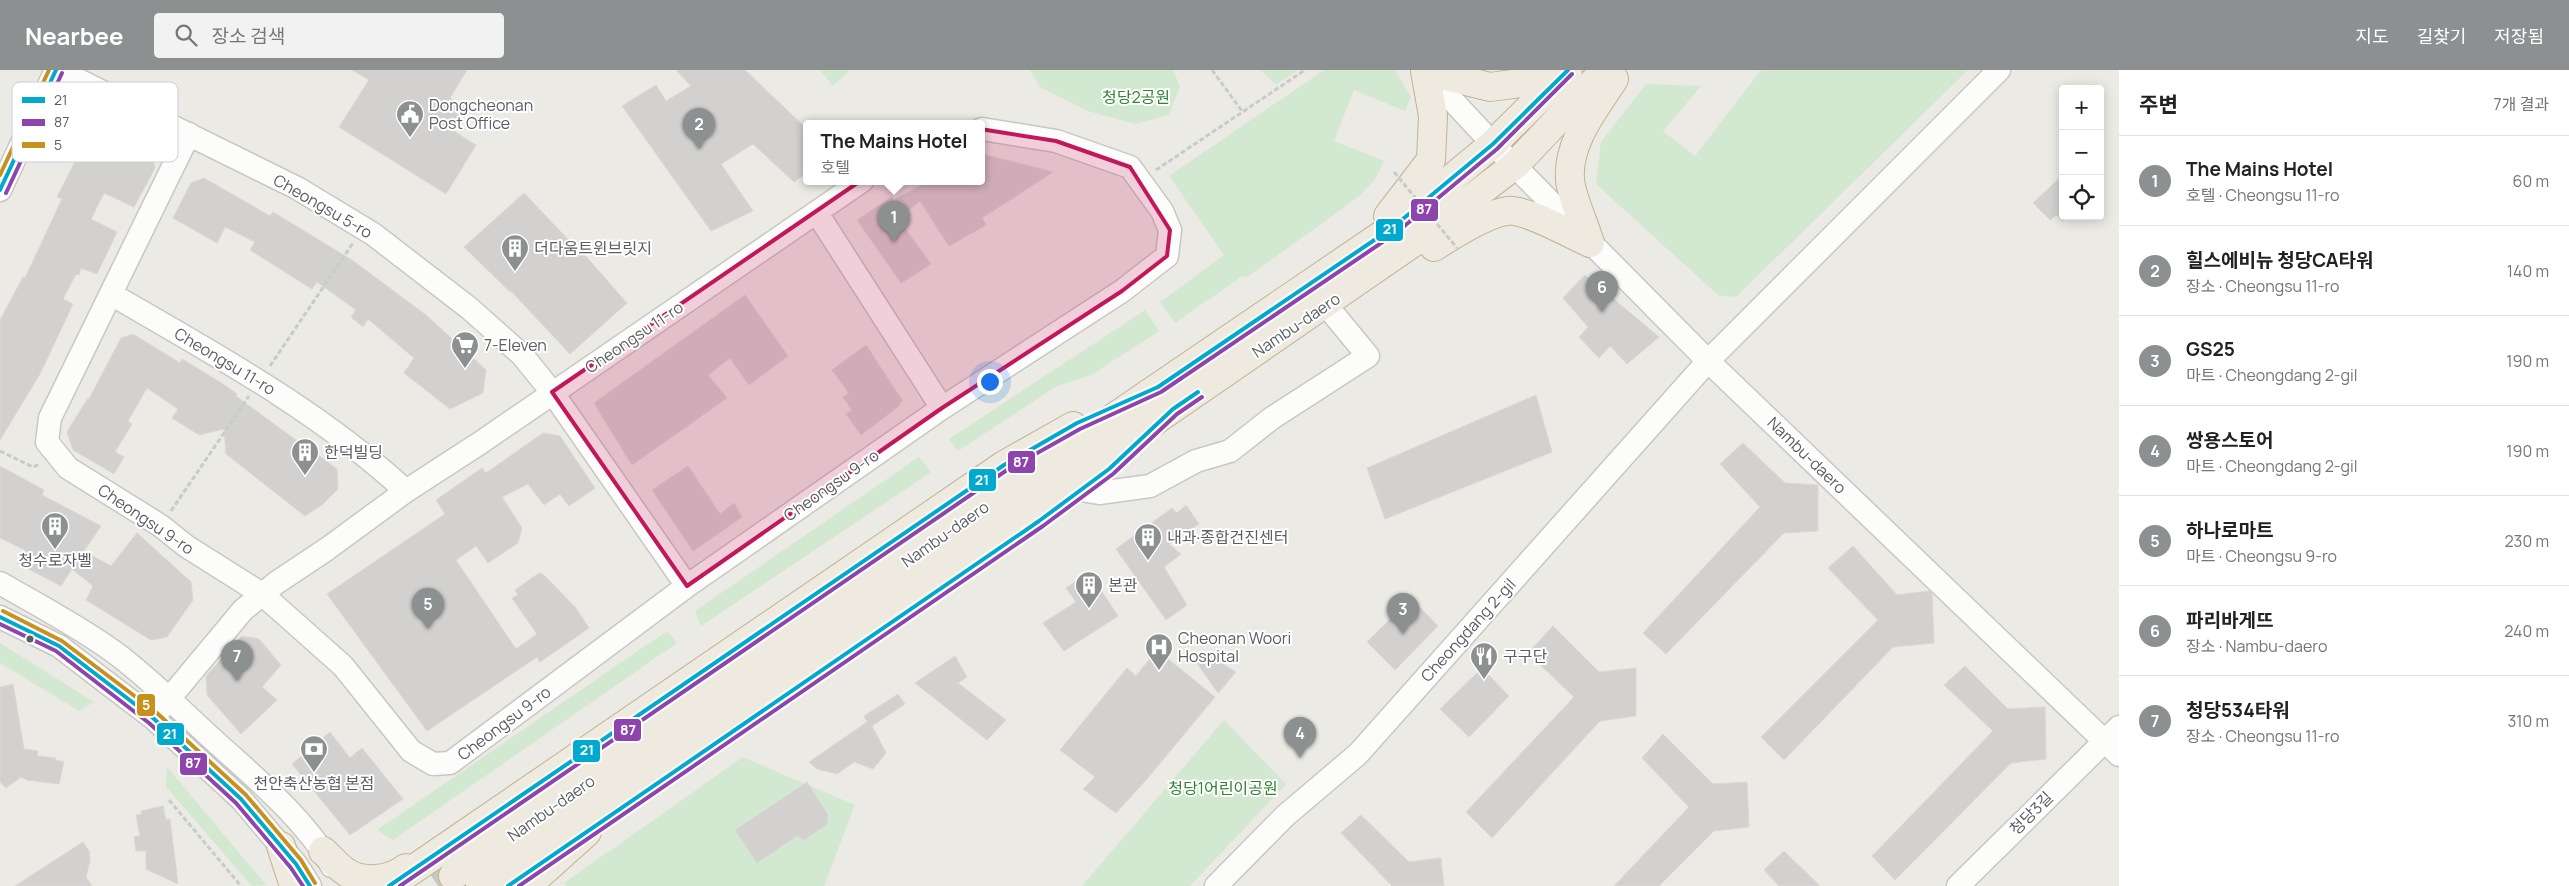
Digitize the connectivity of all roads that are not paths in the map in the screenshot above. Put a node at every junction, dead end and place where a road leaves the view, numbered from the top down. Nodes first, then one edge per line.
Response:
1 (57, 70) edge
2 (1425, 70) edge
3 (1544, 70) edge
4 (1568, 70) edge
5 (1605, 70) edge
6 (1619, 70) edge
7 (1999, 70) edge
8 (51, 82) edge
9 (82, 82) edge
10 (178, 129) edge
11 (985, 129) edge
12 (189, 134) junction
13 (1493, 144) junction
14 (178, 157) edge
15 (13, 162) edge
16 (175, 162) edge
17 (1514, 166) junction
18 (856, 185) edge
19 (0, 190) edge
20 (816, 213) junction
21 (1590, 243) junction
22 (1335, 266) junction
23 (1358, 283) junction
24 (111, 294) junction
25 (1326, 305) junction
26 (1708, 361) junction
27 (552, 392) junction
28 (1166, 398) junction
29 (942, 408) junction
30 (1081, 490) junction
31 (406, 491) junction
32 (0, 584) edge
33 (687, 586) junction
34 (262, 594) junction
35 (0, 616) edge
36 (169, 698) junction
37 (153, 718) junction
38 (2114, 741) edge
39 (587, 832) junction
40 (281, 846) junction
41 (447, 846) junction
42 (323, 851) junction
43 (453, 876) tunnel mouth
44 (294, 886) edge
45 (310, 886) edge
46 (344, 886) edge
47 (389, 886) edge
48 (419, 886) edge
49 (480, 886) tunnel mouth
50 (508, 886) edge
51 (527, 886) edge
52 (1216, 886) edge
53 (1958, 886) edge

1 - 8 street
1 - 9 street, Cheongsu 5-ro
2 - 3 highway
2 - 13 street
2 - 22 highway
4 - 13 highway, Nambu-daero
5 - 17 highway, Nambu-daero
6 - 21 highway
7 - 26 street, Cheongdang 2-gil
10 - 12 street, Cheongsu 5-ro
11 - 29 street, Cheongsu 9-ro
12 - 14 street, Cheongsu 9-ro
12 - 27 street, Cheongsu 5-ro
13 - 17 street
13 - 22 highway, Nambu-daero
15 - 19 street
16 - 24 street, Cheongsu 9-ro
17 - 21 street, Nambu-daero
17 - 23 highway, Nambu-daero
18 - 20 street, Cheongsu 11-ro
20 - 27 street, Cheongsu 11-ro
20 - 29 street
21 - 23 highway
21 - 26 street, Nambu-daero
22 - 28 highway, Nambu-daero
23 - 25 highway, Nambu-daero
24 - 31 street, Cheongsu 11-ro
24 - 34 street, Cheongsu 9-ro
25 - 28 highway, Nambu-daero
25 - 30 street
26 - 38 street, Nambu-daero
26 - 52 street, Cheongdang 2-gil
27 - 31 street, Cheongsu 11-ro
27 - 33 street, Cheongsu 5-ro
28 - 30 highway
28 - 41 highway
28 - 43 highway, Nambu-daero
28 - 49 highway, Nambu-daero
29 - 33 street, Cheongsu 9-ro
30 - 39 highway
31 - 34 street, Cheongsu 11-ro
32 - 36 street
33 - 34 street, Cheongsu 9-ro
34 - 36 street, Cheongsu 11-ro
35 - 37 street
36 - 37 street, Cheongsu 11-ro
36 - 42 street
37 - 40 street
38 - 53 street, 청당3길
39 - 50 highway
39 - 51 highway
40 - 44 highway
40 - 45 street
41 - 42 highway
41 - 47 highway
41 - 48 highway
42 - 46 street

